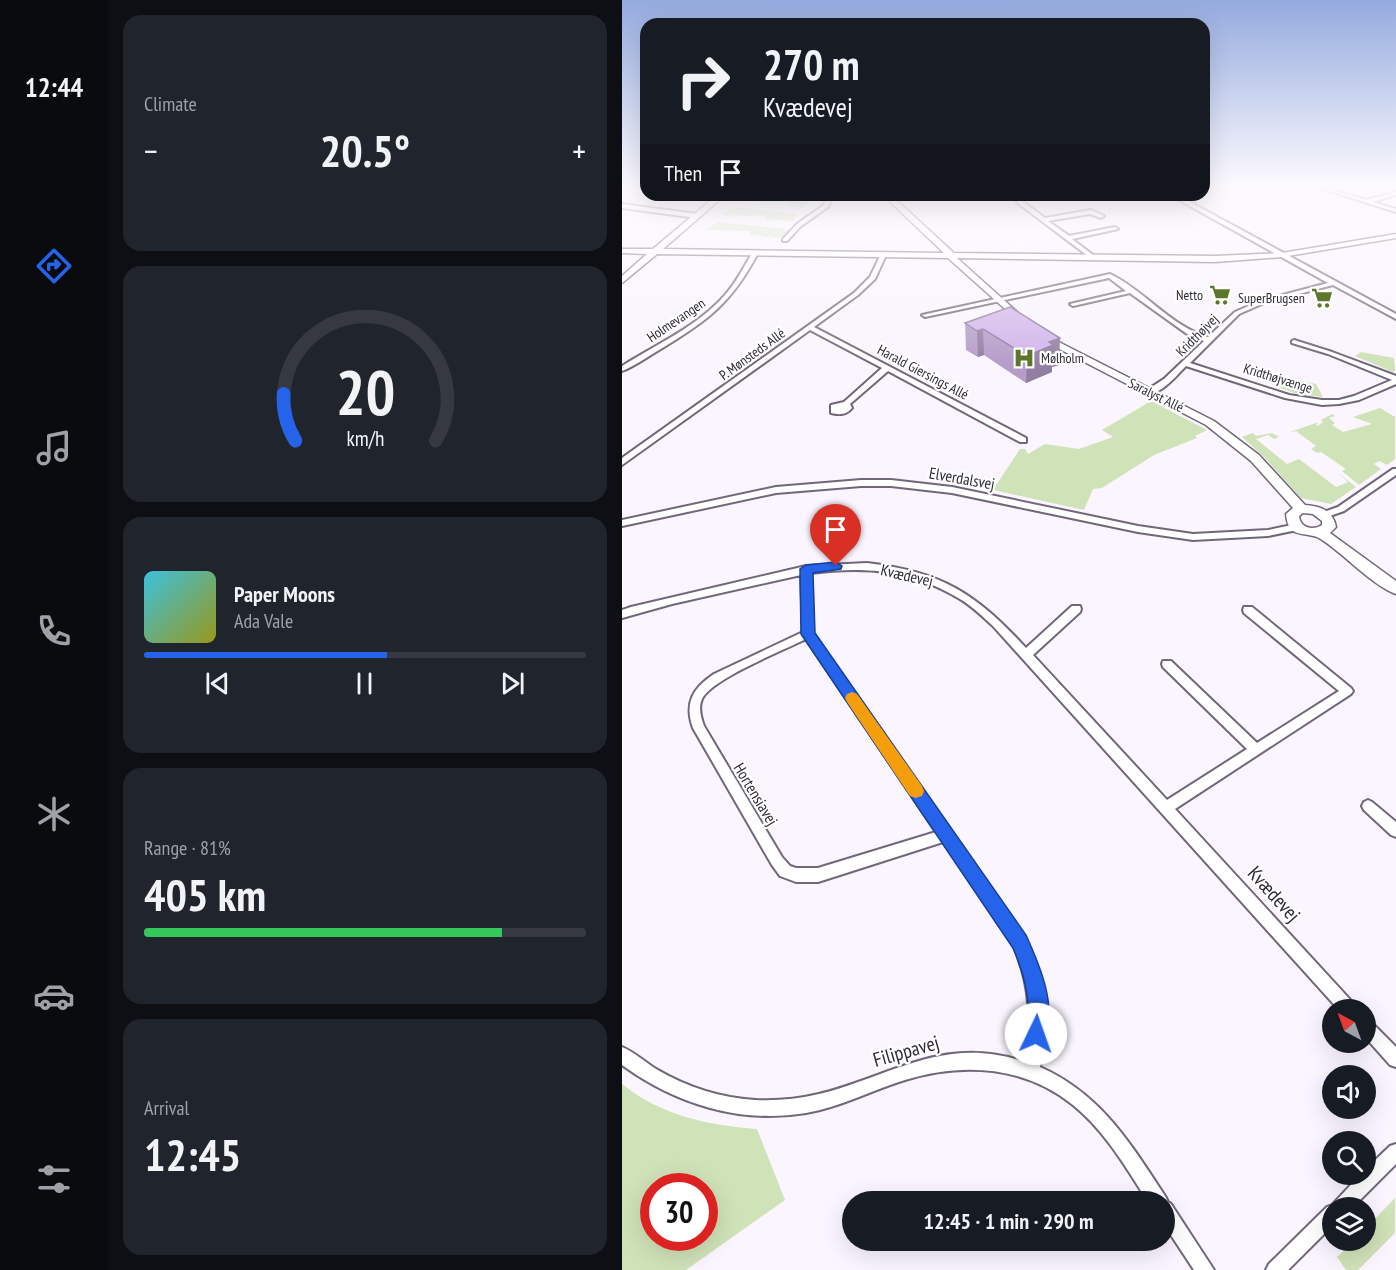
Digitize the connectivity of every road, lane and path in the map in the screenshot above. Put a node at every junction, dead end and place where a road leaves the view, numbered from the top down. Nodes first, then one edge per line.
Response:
1 (663, 246) edge
2 (941, 246) edge
3 (1079, 246) edge
4 (1266, 246) edge
5 (1334, 246) edge
6 (622, 251) edge
7 (656, 252) junction
8 (755, 253) junction
9 (883, 255) junction
10 (1282, 255) junction
11 (952, 256) junction
12 (964, 256) junction
13 (1094, 258) junction
14 (967, 270) junction
15 (622, 280) edge
16 (1334, 283) junction
17 (1133, 291) junction
18 (999, 299) junction
19 (1073, 304) dead end
20 (925, 315) dead end
21 (1396, 317) edge
22 (810, 327) junction
23 (1209, 340) junction
24 (1294, 342) dead end
25 (1186, 363) junction
26 (887, 368) junction
27 (622, 369) edge
28 (1396, 380) edge
29 (1150, 392) junction
30 (846, 404) dead end
31 (1023, 440) dead end
32 (622, 462) edge
33 (1396, 471) edge
34 (1301, 509) junction
35 (1324, 515) junction
36 (622, 523) edge
37 (1297, 527) junction
38 (1321, 533) junction
39 (806, 569) junction
40 (1396, 589) edge
41 (1076, 609) dead end
42 (1248, 610) dead end
43 (622, 614) edge
44 (808, 634) junction
45 (1027, 654) junction
46 (1167, 664) dead end
47 (1255, 749) junction
48 (1368, 806) dead end
49 (1166, 808) junction
50 (1396, 831) edge
51 (946, 835) junction
52 (1340, 999) edge
53 (1376, 1038) edge
54 (622, 1055) edge
55 (1396, 1059) edge
56 (1032, 1071) junction
57 (1396, 1152) edge
58 (1152, 1191) edge
59 (1350, 1197) edge
60 (1322, 1224) edge
61 (1175, 1225) edge
62 (1280, 1268) edge
63 (1205, 1270) edge

1 - 7 street
2 - 11 street, Saralyst Allé
3 - 13 street
4 - 10 street
5 - 10 street
6 - 7 street
7 - 8 street
7 - 15 street
8 - 9 street
8 - 27 street, Holmevangen
9 - 11 street
9 - 22 street, P. Mønsteds Allé
10 - 13 street
10 - 16 street
11 - 12 street
11 - 14 street, Saralyst Allé
12 - 13 street
12 - 14 street
14 - 18 street, Saralyst Allé
16 - 21 street
16 - 23 street, Kridthøjvej
17 - 18 street
17 - 19 street
17 - 23 street
18 - 20 street
18 - 29 street, Saralyst Allé
22 - 26 street, Harald Giersings Allé
22 - 32 street, P. Mønsteds Allé
23 - 25 street, Kridthøjvej
24 - 28 street, Kridthøjvænge
25 - 28 street, Kridthøjvænge
25 - 29 street, Kridthøjvej
26 - 30 street
26 - 31 street, Harald Giersings Allé
29 - 34 street, Saralyst Allé
33 - 35 street
34 - 35 street
34 - 37 street
35 - 38 street
36 - 37 street, Elverdalsvej
37 - 38 street
38 - 40 street
39 - 43 street, Kvædevej
39 - 44 street
39 - 45 street, Kvædevej
41 - 45 street
42 - 47 street
44 - 51 street
44 - 51 street, Hortensiavej
45 - 49 street, Kvædevej
46 - 47 street
47 - 49 street
48 - 50 street
49 - 52 street, Kvædevej
51 - 56 street
53 - 55 street
54 - 56 street, Filippavej
56 - 58 street, Filippavej
57 - 59 street
60 - 62 street
61 - 63 street

